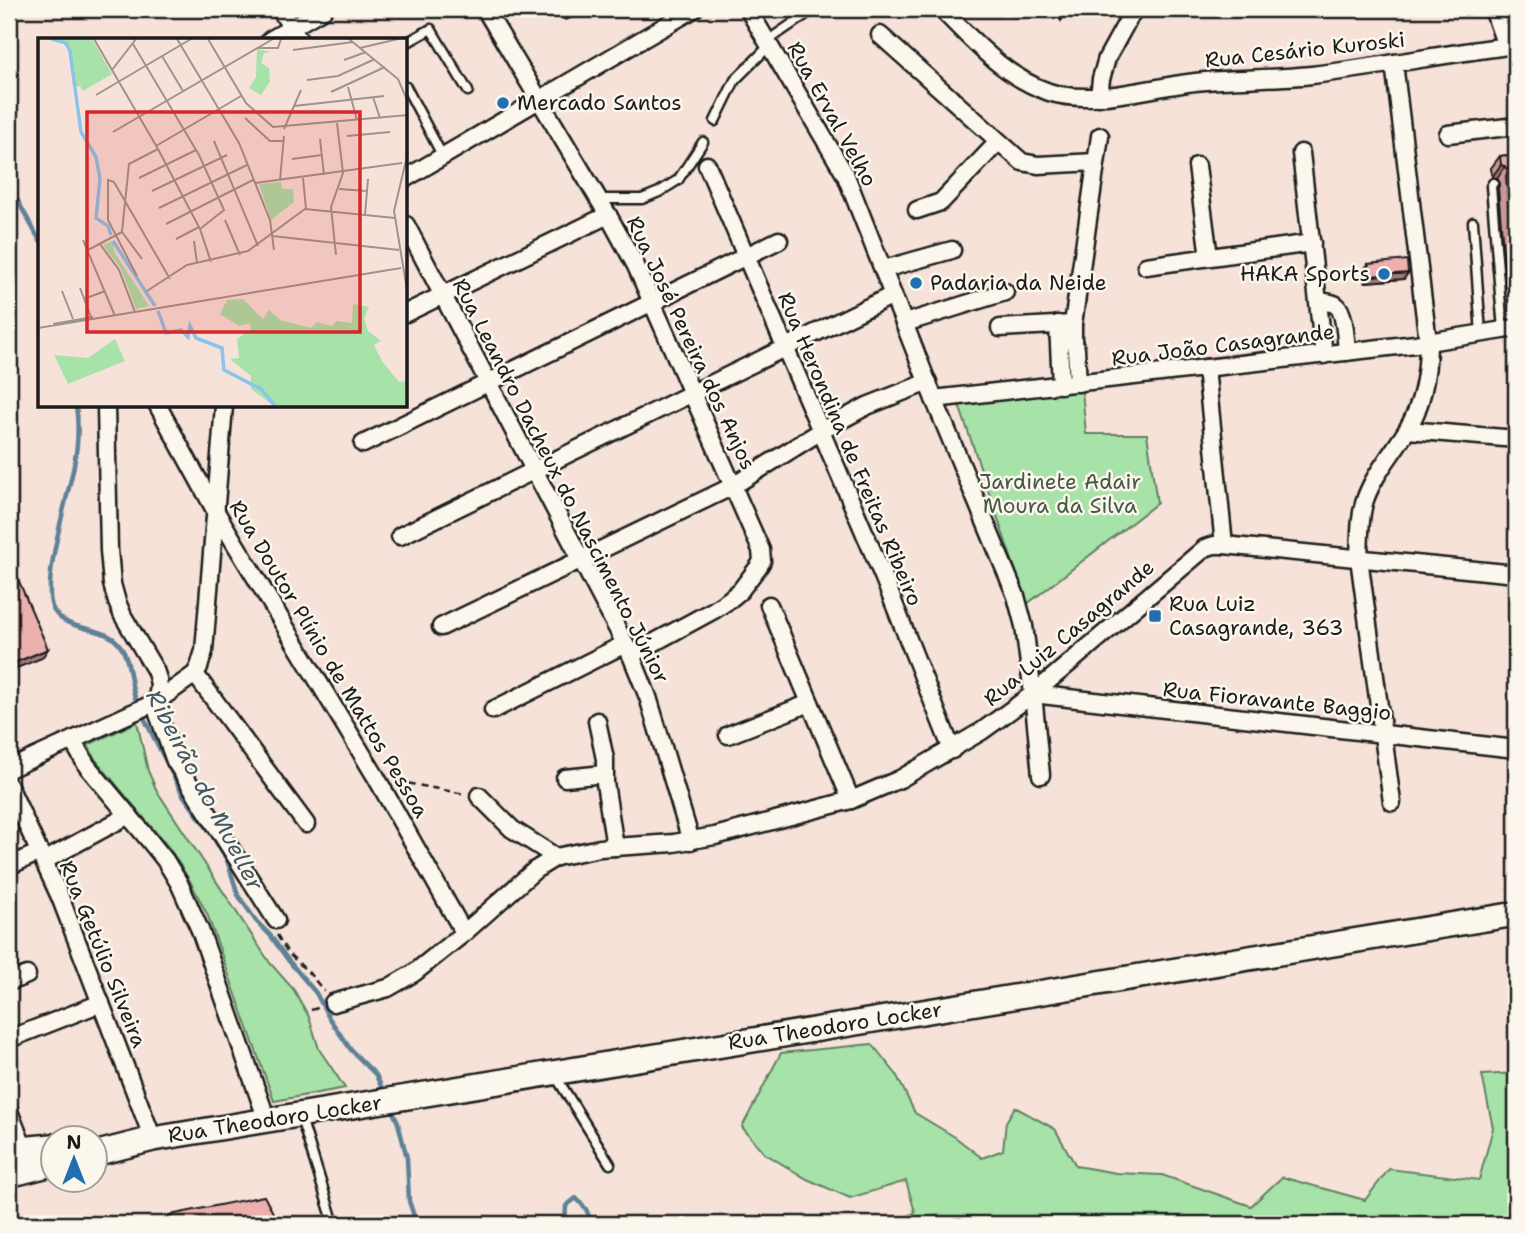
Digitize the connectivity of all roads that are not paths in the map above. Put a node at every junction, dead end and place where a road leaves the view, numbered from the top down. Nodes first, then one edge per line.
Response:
1 (280, 9) edge
2 (324, 9) edge
3 (486, 9) edge
4 (563, 9) edge
5 (576, 9) edge
6 (694, 9) edge
7 (748, 9) edge
8 (814, 9) edge
9 (941, 9) edge
10 (1134, 9) edge
11 (1493, 9) edge
12 (295, 34) edge
13 (880, 34) dead end
14 (408, 42) edge
15 (768, 43) junction
16 (1511, 46) edge
17 (1394, 63) junction
18 (408, 91) edge
19 (468, 91) dead end
20 (1098, 97) junction
21 (540, 100) junction
22 (715, 121) dead end
23 (1516, 127) edge
24 (1448, 134) dead end
25 (1100, 136) dead end
26 (703, 142) dead end
27 (998, 142) junction
28 (1301, 153) dead end
29 (443, 156) junction
30 (1096, 162) junction
31 (707, 165) dead end
32 (1197, 166) dead end
33 (408, 177) edge
34 (1493, 183) dead end
35 (599, 199) junction
36 (918, 210) dead end
37 (608, 215) junction
38 (1473, 222) dead end
39 (408, 229) edge
40 (779, 240) dead end
41 (1312, 243) junction
42 (952, 250) dead end
43 (746, 256) junction
44 (1209, 257) junction
45 (1146, 266) dead end
46 (884, 269) junction
47 (1005, 292) dead end
48 (443, 295) junction
49 (893, 295) junction
50 (1319, 301) junction
51 (652, 302) junction
52 (408, 312) edge
53 (905, 323) junction
54 (1065, 324) junction
55 (1000, 328) dead end
56 (1510, 329) edge
57 (1480, 334) junction
58 (1428, 342) junction
59 (785, 348) junction
60 (1347, 352) junction
61 (1324, 355) junction
62 (1206, 368) junction
63 (928, 382) junction
64 (488, 383) junction
65 (1077, 383) junction
66 (1061, 385) junction
67 (692, 393) junction
68 (934, 399) junction
69 (106, 408) edge
70 (159, 408) edge
71 (224, 408) edge
72 (1408, 429) junction
73 (821, 431) junction
74 (1516, 439) edge
75 (363, 444) dead end
76 (534, 470) junction
77 (733, 486) junction
78 (216, 512) junction
79 (400, 536) dead end
80 (1224, 545) junction
81 (1359, 558) junction
82 (581, 560) junction
83 (1516, 574) edge
84 (769, 605) dead end
85 (441, 627) dead end
86 (628, 649) junction
87 (195, 674) junction
88 (1033, 694) junction
89 (810, 704) junction
90 (145, 707) junction
91 (493, 710) dead end
92 (597, 721) dead end
93 (728, 734) dead end
94 (1383, 734) junction
95 (72, 740) junction
96 (1516, 749) edge
97 (952, 750) junction
98 (9, 769) edge
99 (604, 774) junction
100 (1041, 775) dead end
101 (565, 778) dead end
102 (9, 786) edge
103 (479, 796) road end
104 (851, 800) junction
105 (1392, 802) dead end
106 (129, 816) junction
107 (306, 824) dead end
108 (691, 841) junction
109 (615, 847) junction
110 (42, 857) junction
111 (555, 858) junction
112 (9, 866) edge
113 (1516, 914) edge
114 (276, 920) road end
115 (464, 933) junction
116 (27, 975) dead end
117 (9, 982) edge
118 (102, 1003) junction
119 (333, 1003) road end
120 (9, 1039) edge
121 (554, 1073) junction
122 (9, 1111) edge
123 (300, 1115) junction
124 (267, 1120) junction
125 (153, 1139) junction
126 (108, 1142) edge
127 (38, 1147) edge
128 (16, 1149) edge
129 (108, 1150) edge
130 (610, 1164) dead end
131 (38, 1168) edge
132 (9, 1175) edge
133 (334, 1224) edge

1 - 12 street
2 - 12 street
3 - 21 street, Rua José Pereira dos Anjos
4 - 5 lane
6 - 21 street
7 - 15 street, Rua Erval Velho
8 - 15 lane
9 - 20 street, Rua Cesário Kuroski
10 - 20 street
11 - 16 street
13 - 27 street
14 - 19 lane
15 - 22 lane
15 - 46 street, Rua Erval Velho
16 - 17 street, Rua Cesário Kuroski
17 - 20 street, Rua Cesário Kuroski
17 - 58 street
18 - 29 lane
21 - 29 street
21 - 35 street, Rua José Pereira dos Anjos
23 - 24 street
25 - 30 street
26 - 35 lane
27 - 30 street
27 - 36 street
28 - 41 street
29 - 33 street
30 - 54 street
31 - 43 street, Rua Herondina de Freitas Ribeiro
32 - 44 street
34 - 56 lane
35 - 37 street, Rua José Pereira dos Anjos
37 - 48 street
37 - 51 street, Rua José Pereira dos Anjos
38 - 57 lane
39 - 48 street, Rua Leandro Dacheux do Nascimento Júnior
40 - 43 street
41 - 44 street
41 - 50 street
42 - 46 street
43 - 51 street
43 - 59 street, Rua Herondina de Freitas Ribeiro
44 - 45 street
46 - 49 street, Rua Erval Velho
47 - 53 street
48 - 52 street
48 - 64 street, Rua Leandro Dacheux do Nascimento Júnior
49 - 53 street, Rua Erval Velho
49 - 59 street
50 - 60 street
50 - 61 street
51 - 64 street
51 - 67 street, Rua José Pereira dos Anjos
53 - 63 street, Rua Erval Velho
54 - 55 street
54 - 65 street
54 - 66 street
56 - 57 street, Rua João Casagrande
57 - 58 street, Rua João Casagrande
58 - 60 street, Rua João Casagrande
58 - 72 street
59 - 67 street
59 - 73 street, Rua Herondina de Freitas Ribeiro
60 - 61 street, Rua João Casagrande
61 - 62 street, Rua João Casagrande
62 - 65 street, Rua João Casagrande
62 - 80 street
63 - 68 street, Rua Erval Velho
63 - 73 street
64 - 75 street
64 - 76 street, Rua Leandro Dacheux do Nascimento Júnior
65 - 66 street, Rua João Casagrande
66 - 68 street, Rua João Casagrande
67 - 76 street
67 - 77 street, Rua José Pereira dos Anjos
68 - 88 street, Rua Erval Velho
69 - 90 street
70 - 78 street, Rua Doutor Plínio de Mattos Pessoa
71 - 78 street
72 - 74 street
72 - 81 street
73 - 77 street
73 - 97 street, Rua Herondina de Freitas Ribeiro
76 - 79 street
76 - 82 street, Rua Leandro Dacheux do Nascimento Júnior
77 - 82 street
77 - 86 street, Rua José Pereira dos Anjos
78 - 87 street
78 - 115 street, Rua Doutor Plínio de Mattos Pessoa
80 - 81 street, Rua Luiz Casagrande
80 - 88 street, Rua Luiz Casagrande
81 - 83 street, Rua Luiz Casagrande
81 - 94 street
82 - 85 street
82 - 86 street, Rua Leandro Dacheux do Nascimento Júnior
84 - 89 street
86 - 91 street
86 - 108 street, Rua Leandro Dacheux do Nascimento Júnior
87 - 90 street
87 - 107 street
88 - 94 street, Rua Fioravante Baggio
88 - 97 street, Rua Luiz Casagrande
88 - 100 street, Rua Erval Velho
89 - 93 street
89 - 104 street
90 - 95 street
90 - 114 street
92 - 99 street
94 - 96 street, Rua Fioravante Baggio
94 - 105 street
95 - 98 street
95 - 106 street
97 - 104 street, Rua Luiz Casagrande
99 - 101 street
99 - 109 street
102 - 110 street, Rua Getúlio Silveira
103 - 111 street
104 - 108 street, Rua Luiz Casagrande
106 - 110 street
106 - 124 street
108 - 109 street, Rua Luiz Casagrande
109 - 111 street, Rua Luiz Casagrande
110 - 112 street
110 - 118 street, Rua Getúlio Silveira
111 - 115 street, Rua Luiz Casagrande
113 - 121 main road, Rua Theodoro Locker
115 - 119 street, Rua Luiz Casagrande
116 - 117 street
118 - 120 street
118 - 125 street, Rua Getúlio Silveira
121 - 123 main road, Rua Theodoro Locker
121 - 130 lane
122 - 128 street
123 - 124 main road, Rua Theodoro Locker
123 - 133 lane
124 - 125 main road, Rua Theodoro Locker
125 - 126 main road, Rua Theodoro Locker
125 - 129 main road, Rua Theodoro Locker
127 - 128 main road
131 - 132 main road

